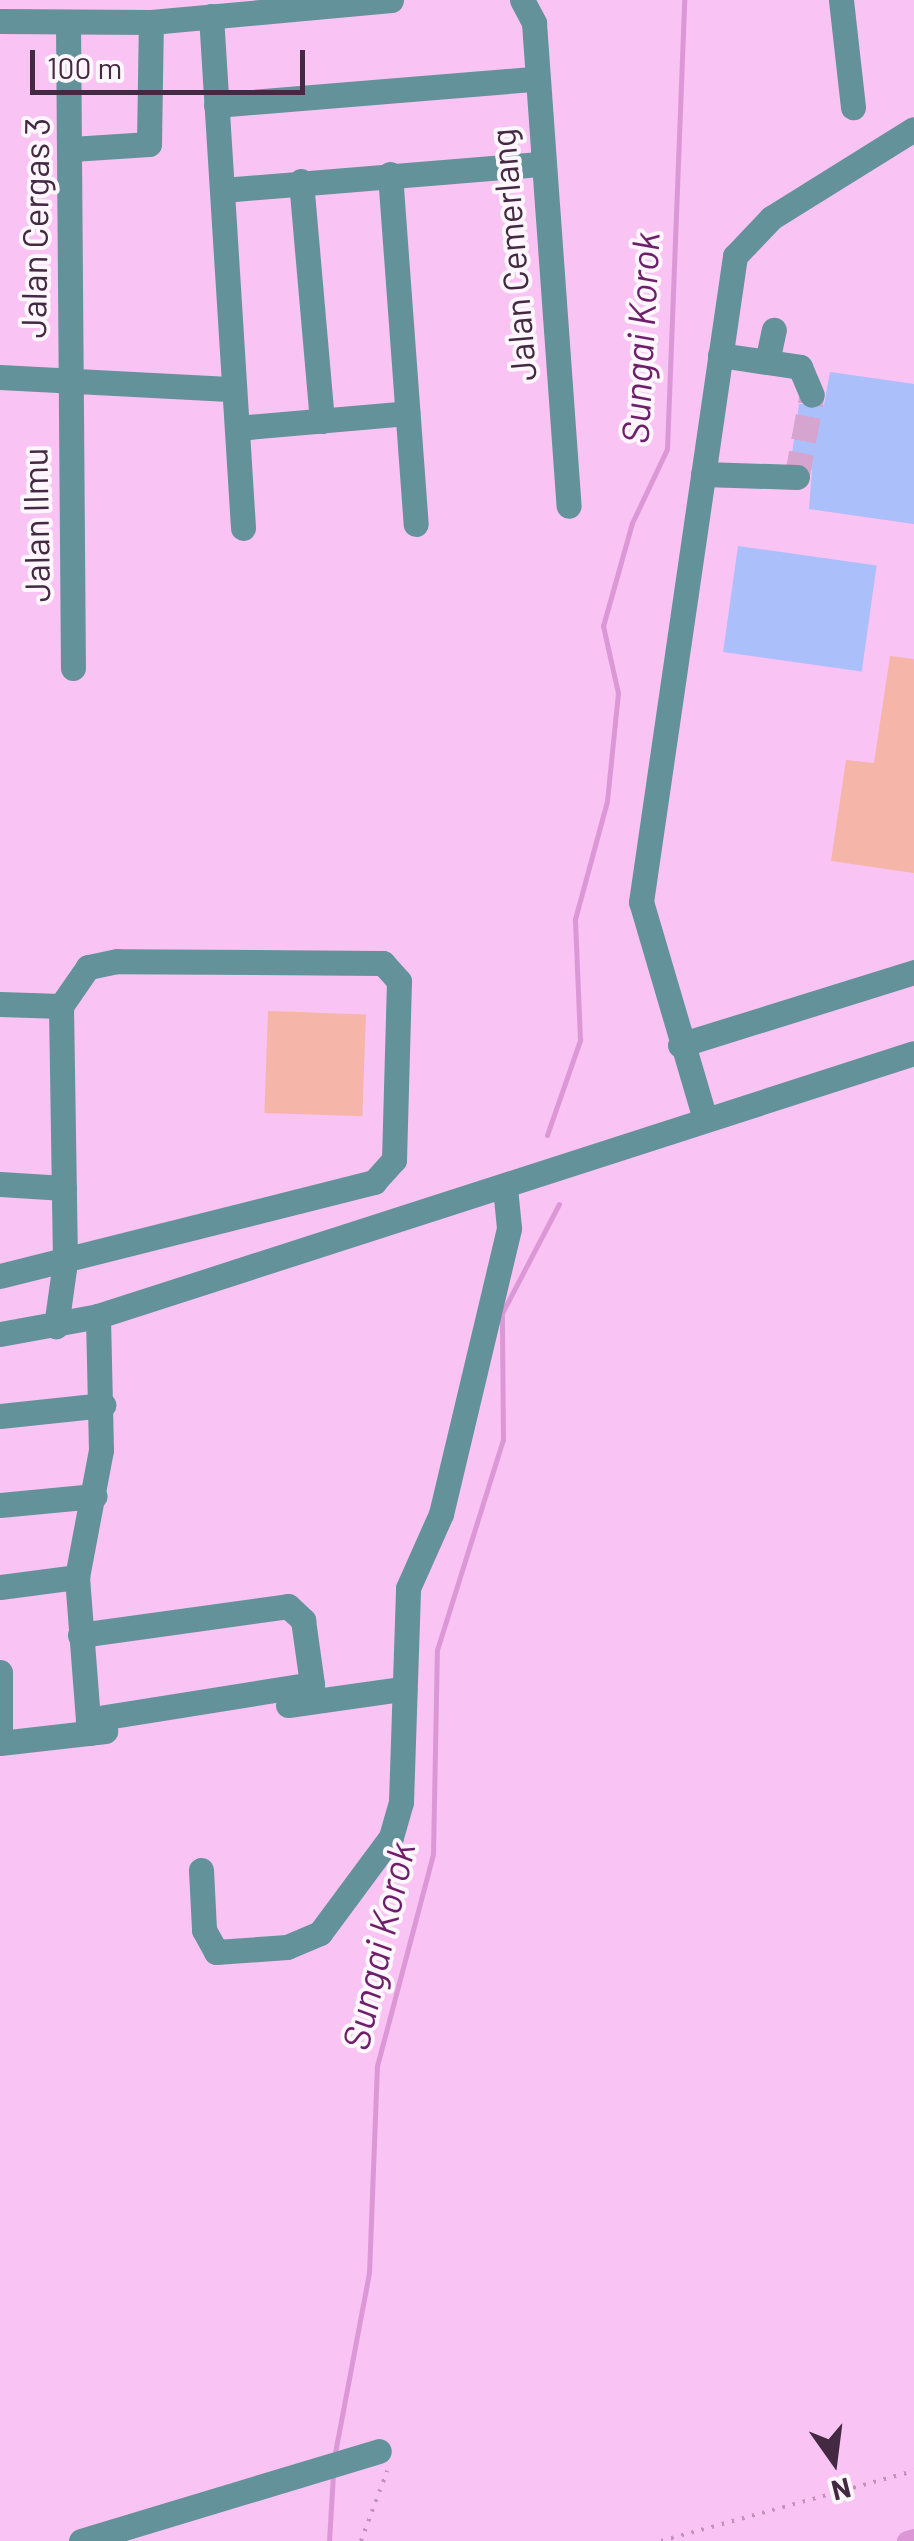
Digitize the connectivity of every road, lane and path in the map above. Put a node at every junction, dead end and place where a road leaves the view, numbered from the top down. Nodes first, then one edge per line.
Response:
1 (391, 0) edge
2 (522, 0) edge
3 (841, 0) edge
4 (210, 16) junction
5 (0, 21) edge
6 (151, 22) junction
7 (68, 23) junction
8 (532, 79) junction
9 (216, 105) junction
10 (853, 107) dead end
11 (914, 128) edge
12 (72, 150) junction
13 (540, 164) junction
14 (390, 174) junction
15 (301, 181) junction
16 (223, 190) junction
17 (774, 330) dead end
18 (720, 355) junction
19 (767, 362) junction
20 (0, 377) edge
21 (66, 380) junction
22 (229, 389) junction
23 (812, 395) dead end
24 (407, 414) junction
25 (322, 421) junction
26 (237, 428) junction
27 (703, 474) junction
28 (797, 477) dead end
29 (568, 506) dead end
30 (416, 524) dead end
31 (244, 528) dead end
32 (73, 668) dead end
33 (914, 972) edge
34 (0, 1004) edge
35 (62, 1006) junction
36 (680, 1045) junction
37 (914, 1053) edge
38 (706, 1120) junction
39 (0, 1184) edge
40 (64, 1188) junction
41 (504, 1188) junction
42 (65, 1262) junction
43 (0, 1276) edge
44 (98, 1316) junction
45 (45, 1329) junction
46 (0, 1334) edge
47 (0, 1348) edge
48 (103, 1405) junction
49 (0, 1416) edge
50 (95, 1496) junction
51 (0, 1506) edge
52 (77, 1577) junction
53 (0, 1587) edge
54 (80, 1635) junction
55 (0, 1672) edge
56 (402, 1688) junction
57 (89, 1727) junction
58 (0, 1729) edge
59 (0, 1743) edge
60 (202, 1870) dead end
61 (376, 2452) joint
62 (914, 2472) edge
63 (80, 2541) edge
64 (360, 2541) edge
65 (661, 2541) edge

1 - 4 street
2 - 8 street, Jalan Cemerlang
3 - 10 street
4 - 6 street
4 - 9 street
5 - 7 street
6 - 7 street
6 - 12 street
7 - 12 street, Jalan Cergas 3
8 - 9 street
8 - 13 street, Jalan Cemerlang
9 - 16 street
11 - 18 street
12 - 21 street, Jalan Cergas 3
13 - 14 street
13 - 29 street, Jalan Cemerlang
14 - 15 street
14 - 24 street
15 - 16 street
15 - 25 street
16 - 22 street
17 - 19 street
18 - 19 street
18 - 27 street
19 - 23 street
20 - 21 street
21 - 22 street
21 - 32 street, Jalan Ilmu
22 - 26 street
24 - 25 street
24 - 30 street
25 - 26 street
26 - 31 street
27 - 28 street
27 - 36 street
33 - 36 street
34 - 35 street
35 - 40 street
35 - 42 street
36 - 38 street
37 - 38 street
38 - 41 street
39 - 40 street
40 - 42 street
41 - 44 street
41 - 56 street
42 - 43 street
42 - 45 street
44 - 45 street
44 - 48 street
45 - 46 street
45 - 47 street
48 - 49 street
48 - 50 street
50 - 51 street
50 - 52 street
52 - 53 street
52 - 54 street
54 - 57 street
54 - 57 street
55 - 58 street
56 - 57 street
56 - 60 street
57 - 59 street
61 - 63 street
61 - 64 path
62 - 65 path

